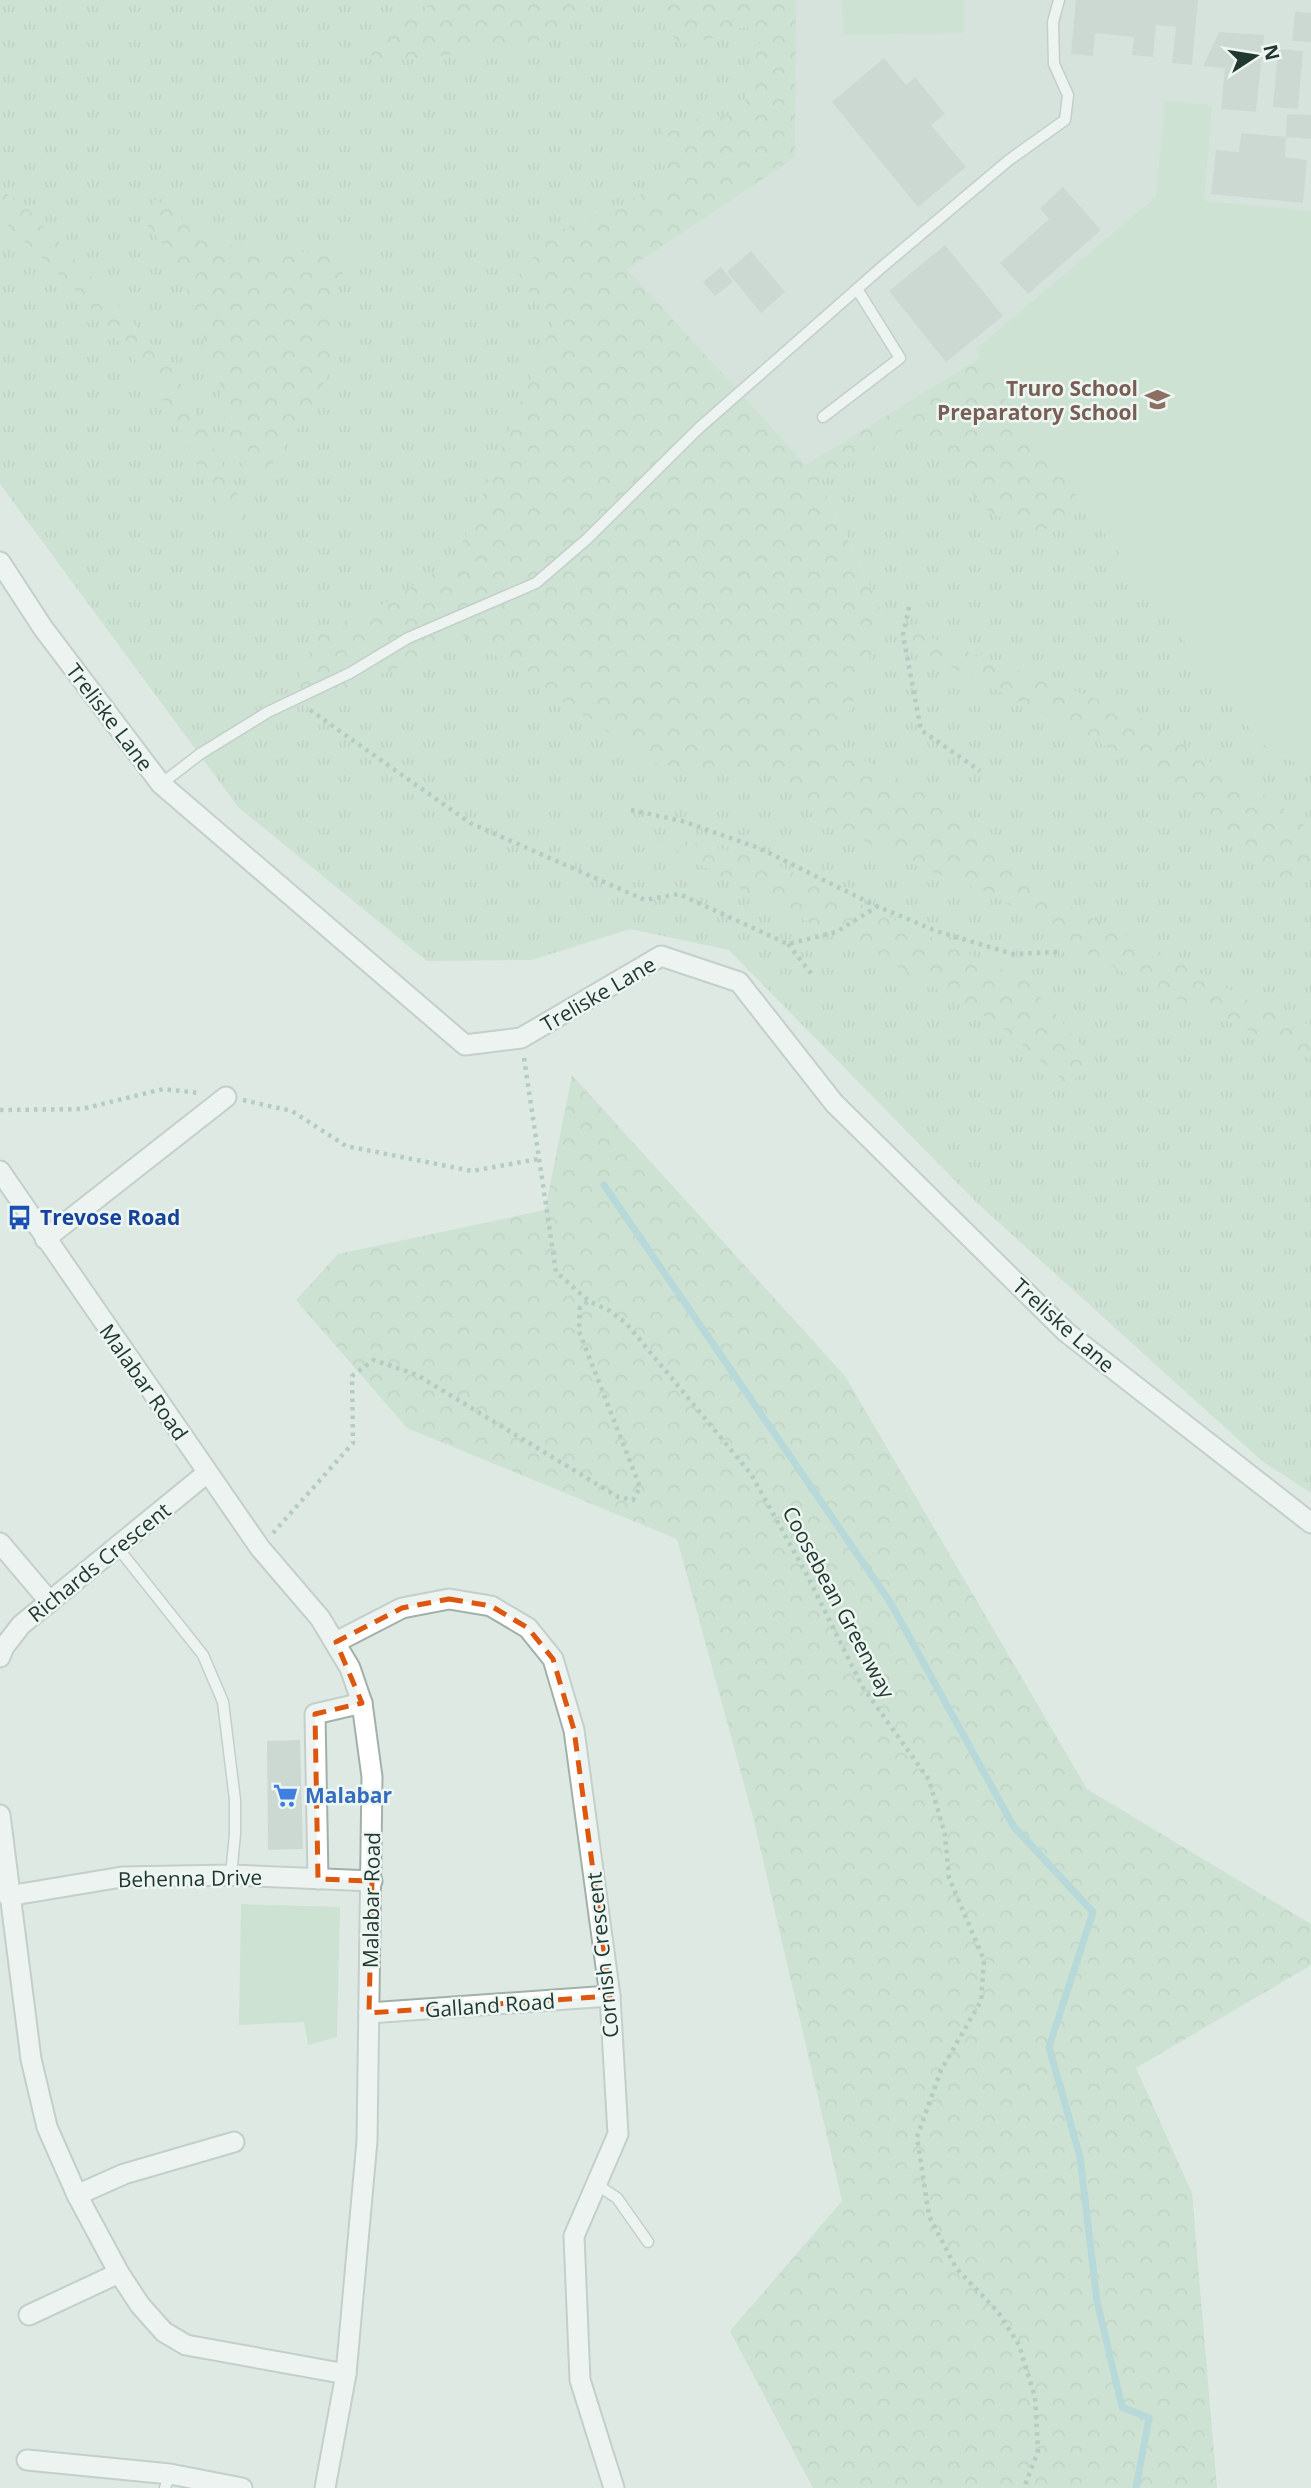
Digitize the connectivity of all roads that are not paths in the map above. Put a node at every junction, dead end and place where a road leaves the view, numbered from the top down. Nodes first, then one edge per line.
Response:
1 (1059, 0) edge
2 (857, 289) junction
3 (823, 417) dead end
4 (0, 562) edge
5 (161, 784) junction
6 (226, 1097) road end
7 (0, 1171) edge
8 (45, 1239) junction
9 (207, 1473) junction
10 (1311, 1523) edge
11 (0, 1543) edge
12 (118, 1548) junction
13 (50, 1602) junction
14 (336, 1642) junction
15 (0, 1657) edge
16 (362, 1703) junction
17 (0, 1815) edge
18 (231, 1875) junction
19 (318, 1879) junction
20 (372, 1881) junction
21 (8, 1896) junction
22 (610, 1996) junction
23 (369, 2013) junction
24 (234, 2141) dead end
25 (596, 2184) junction
26 (77, 2195) junction
27 (648, 2242) dead end
28 (119, 2273) junction
29 (29, 2315) dead end
30 (346, 2374) junction
31 (27, 2460) dead end
32 (168, 2481) edge
33 (242, 2488) edge
34 (325, 2488) edge
35 (614, 2488) edge

1 - 2 lane
2 - 3 lane
2 - 5 lane
4 - 5 street, Treliske Lane
5 - 10 street, Treliske Lane
6 - 8 street
7 - 8 street, Malabar Road
8 - 9 street, Malabar Road
9 - 12 street, Richards Crescent
9 - 14 street, Malabar Road
11 - 13 street
12 - 13 street, Richards Crescent
12 - 18 lane
13 - 15 street, Richards Crescent
14 - 16 street, Malabar Road
14 - 22 street, Cornish Crescent
16 - 19 street
16 - 20 street, Malabar Road
17 - 21 street
18 - 19 street, Behenna Drive
18 - 21 street, Behenna Drive
19 - 20 street, Behenna Drive
20 - 23 street, Malabar Road
21 - 26 street
22 - 23 street, Galland Road
22 - 25 street, Cornish Crescent
23 - 30 street, Malabar Road
24 - 26 street
25 - 27 lane
25 - 35 street, Cornish Crescent
26 - 28 street
28 - 29 street
28 - 30 street
30 - 34 street, Malabar Road
31 - 32 street
32 - 33 street

